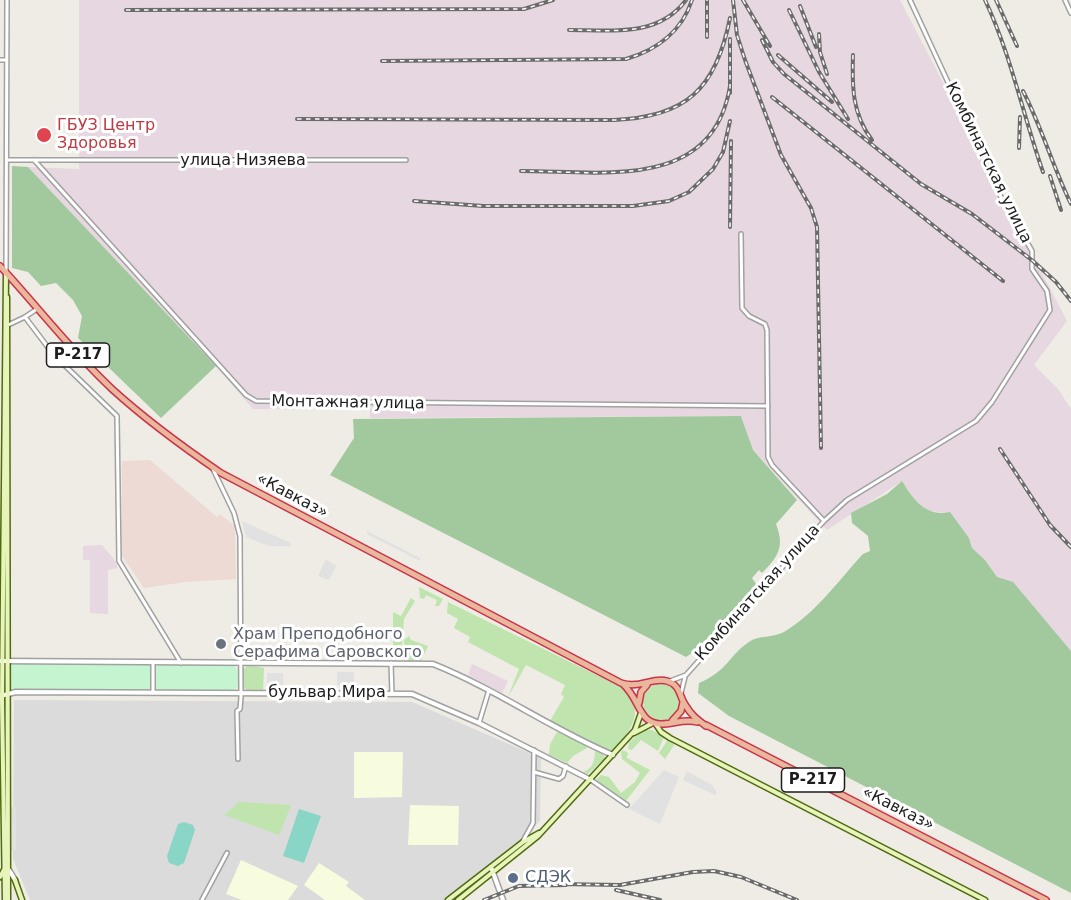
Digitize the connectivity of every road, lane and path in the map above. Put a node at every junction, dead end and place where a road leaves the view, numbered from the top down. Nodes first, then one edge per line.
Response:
1 (7, 0) edge
2 (910, 0) edge
3 (1065, 0) edge
4 (1071, 13) edge
5 (0, 60) edge
6 (7, 60) junction
7 (8, 160) junction
8 (34, 160) junction
9 (406, 160) dead end
10 (741, 234) dead end
11 (0, 266) edge
12 (6, 272) junction
13 (38, 309) junction
14 (25, 317) junction
15 (6, 326) junction
16 (4, 405) edge
17 (768, 406) junction
18 (212, 467) junction
19 (824, 521) junction
20 (4, 542) edge
21 (3, 662) edge
22 (153, 663) junction
23 (181, 663) junction
24 (240, 663) junction
25 (391, 663) junction
26 (686, 675) junction
27 (666, 681) junction
28 (621, 683) junction
29 (648, 684) junction
30 (489, 690) junction
31 (241, 692) junction
32 (153, 693) junction
33 (392, 694) junction
34 (681, 694) junction
35 (3, 696) edge
36 (683, 702) junction
37 (639, 703) junction
38 (641, 712) junction
39 (670, 722) junction
40 (479, 723) junction
41 (654, 723) junction
42 (706, 726) junction
43 (631, 735) junction
44 (670, 738) junction
45 (534, 750) junction
46 (613, 755) junction
47 (237, 759) dead end
48 (566, 765) junction
49 (534, 772) junction
50 (591, 780) junction
51 (627, 805) dead end
52 (542, 831) junction
53 (523, 842) junction
54 (227, 854) dead end
55 (7, 869) junction
56 (493, 869) junction
57 (0, 877) edge
58 (15, 880) joint
59 (7, 900) edge
60 (22, 900) edge
61 (202, 900) edge
62 (448, 900) edge
63 (458, 900) edge
64 (503, 900) edge
65 (985, 900) edge
66 (1046, 900) edge

1 - 6 street
2 - 19 street, Комбинатская улица
3 - 4 street
5 - 6 street
6 - 7 street
7 - 8 street, улица Низяева
7 - 12 street
8 - 9 street, улица Низяева
8 - 17 street, Монтажная улица
10 - 17 street
11 - 12 highway, «Кавказ» / Р-217
12 - 13 highway, «Кавказ» / Р-217
12 - 15 main road
13 - 14 street
13 - 18 highway, «Кавказ» / Р-217
14 - 15 street
14 - 23 street
15 - 16 main road
16 - 20 main road
17 - 19 street
18 - 24 street
18 - 28 highway, «Кавказ» / Р-217
19 - 26 street, Комбинатская улица
20 - 21 main road
21 - 22 street, бульвар Мира
21 - 35 main road
22 - 23 street, бульвар Мира
22 - 32 street
23 - 24 street, бульвар Мира
24 - 25 street, бульвар Мира
24 - 31 street
25 - 30 street, бульвар Мира
25 - 33 street
26 - 27 street, Комбинатская улица
26 - 34 street, Комбинатская улица
27 - 29 highway, «Кавказ» / Р-217
27 - 34 highway
28 - 29 highway, «Кавказ» / Р-217
28 - 37 highway, «Кавказ» / Р-217
29 - 37 highway
30 - 40 street
30 - 46 street, бульвар Мира
31 - 32 street, бульвар Мира
31 - 33 street, бульвар Мира
31 - 47 street
32 - 35 street, бульвар Мира
33 - 40 street, бульвар Мира
34 - 36 highway, «Кавказ» / Р-217
35 - 55 main road
36 - 39 highway
36 - 42 highway, «Кавказ» / Р-217
37 - 38 highway, «Кавказ» / Р-217
38 - 41 highway
38 - 43 main road
39 - 41 highway, «Кавказ» / Р-217
39 - 42 highway, «Кавказ» / Р-217
39 - 44 main road
40 - 45 street, бульвар Мира
41 - 43 main road
41 - 44 main road
42 - 66 highway, «Кавказ» / Р-217
43 - 46 main road
44 - 65 main road
45 - 48 street, бульвар Мира
45 - 49 street
46 - 50 main road
48 - 49 street
48 - 50 street, бульвар Мира
49 - 53 street
50 - 51 street, бульвар Мира
50 - 52 main road
52 - 53 main road
52 - 56 main road
53 - 56 main road
54 - 61 street
55 - 57 main road
55 - 58 street
55 - 59 main road
56 - 62 main road
56 - 63 main road
56 - 64 street
58 - 60 main road

